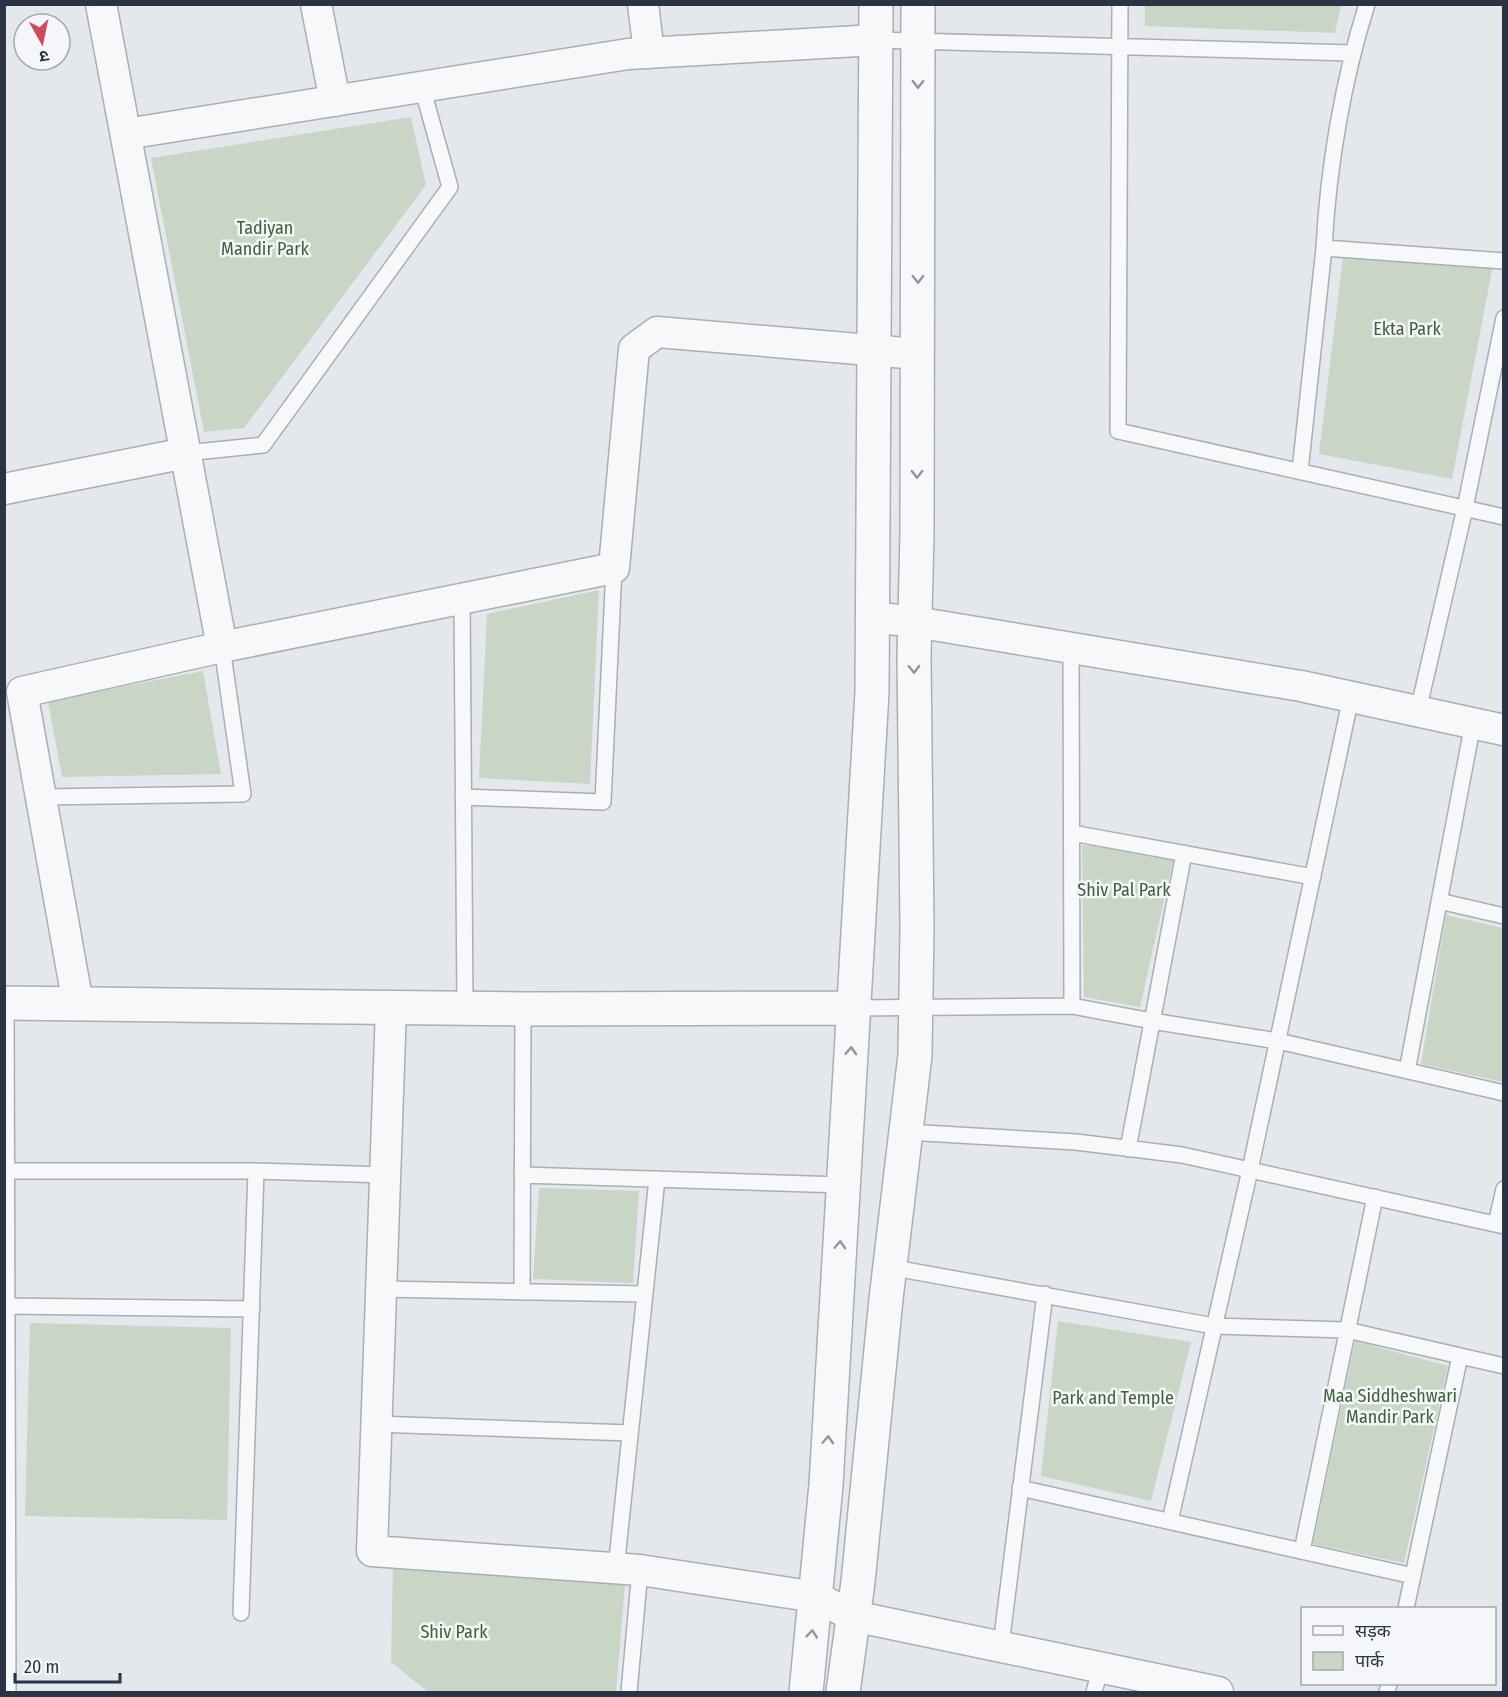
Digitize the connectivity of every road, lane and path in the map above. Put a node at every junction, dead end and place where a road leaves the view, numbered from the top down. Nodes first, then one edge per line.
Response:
1 (101, 4) edge
2 (316, 4) edge
3 (643, 4) edge
4 (876, 4) edge
5 (918, 4) edge
6 (1119, 4) edge
7 (1367, 4) edge
8 (876, 40) junction
9 (918, 42) junction
10 (1119, 46) junction
11 (649, 53) junction
12 (1352, 53) junction
13 (422, 87) junction
14 (335, 101) junction
15 (126, 134) junction
16 (1324, 248) junction
17 (1503, 261) edge
18 (1503, 318) edge
19 (874, 349) junction
20 (917, 354) junction
21 (186, 453) junction
22 (1300, 471) junction
23 (4, 489) edge
24 (1465, 508) junction
25 (1503, 517) edge
26 (614, 568) junction
27 (462, 598) junction
28 (872, 617) junction
29 (915, 622) junction
30 (222, 648) junction
31 (1071, 649) junction
32 (1351, 697) junction
33 (1418, 711) junction
34 (1473, 723) junction
35 (1503, 730) edge
36 (464, 796) junction
37 (41, 797) junction
38 (1072, 832) junction
39 (1184, 853) junction
40 (1313, 877) junction
41 (1439, 901) junction
42 (1503, 916) edge
43 (5, 1003) edge
44 (78, 1004) junction
45 (1072, 1006) junction
46 (391, 1008) junction
47 (465, 1008) junction
48 (853, 1008) junction
49 (916, 1008) junction
50 (523, 1009) junction
51 (1152, 1021) junction
52 (1278, 1041) junction
53 (1407, 1071) junction
54 (1503, 1093) edge
55 (906, 1132) junction
56 (1128, 1149) junction
57 (1250, 1170) junction
58 (7, 1171) junction
59 (256, 1171) junction
60 (385, 1175) junction
61 (522, 1175) junction
62 (657, 1179) junction
63 (843, 1185) junction
64 (1503, 1189) edge
65 (1375, 1197) junction
66 (1500, 1225) edge
67 (889, 1267) junction
68 (381, 1289) junction
69 (522, 1292) junction
70 (645, 1294) junction
71 (1045, 1294) junction
72 (7, 1306) junction
73 (252, 1309) junction
74 (1215, 1326) junction
75 (1347, 1330) junction
76 (1460, 1356) junction
77 (1503, 1366) edge
78 (376, 1424) junction
79 (630, 1433) junction
80 (1020, 1488) junction
81 (1170, 1521) junction
82 (1302, 1551) junction
83 (628, 1570) junction
84 (1413, 1576) junction
85 (816, 1597) junction
86 (1406, 1607) edge
87 (241, 1613) dead end
88 (853, 1616) junction
89 (1001, 1646) junction
90 (1098, 1680) edge
91 (8, 1692) edge
92 (628, 1692) edge
93 (806, 1692) edge
94 (843, 1692) edge
95 (1218, 1692) edge

1 - 15 street
2 - 14 street
3 - 11 street
4 - 8 street
5 - 9 street
6 - 10 lane
7 - 12 lane
8 - 9 lane
8 - 11 street
8 - 19 street
9 - 10 lane
9 -> 20 street
10 - 12 lane
10 - 22 lane
11 - 13 street
12 - 16 lane
13 - 14 street
13 - 21 lane
14 - 15 street
15 - 21 street
16 - 17 lane
16 - 22 lane
18 - 24 lane
19 - 20 street
19 - 26 street
19 - 28 street
20 -> 29 street
21 - 23 street
21 - 30 street
22 - 24 lane
24 - 25 lane
24 - 33 lane
26 - 27 street
26 - 36 lane
27 - 30 street
27 - 36 lane
28 - 29 street
28 - 48 street
29 - 31 street
29 -> 49 street
30 - 37 street
30 - 37 lane
31 - 32 street
31 - 38 lane
32 - 33 street
32 - 40 lane
33 - 34 street
34 - 35 street
34 - 41 lane
36 - 47 lane
37 - 44 street
38 - 39 lane
38 - 45 lane
39 - 40 lane
39 - 51 lane
40 - 52 lane
41 - 42 lane
41 - 53 lane
43 - 44 street
43 - 58 lane
44 - 46 street
45 - 49 lane
45 - 51 lane
46 - 47 street
46 - 60 street
47 - 50 street
48 - 49 lane
48 - 50 street
63 -> 48 street
49 - 55 street
50 - 61 lane
51 - 52 lane
51 - 56 lane
52 - 53 lane
52 - 57 lane
53 - 54 lane
55 - 56 lane
55 - 67 street
56 - 57 lane
57 - 65 lane
57 - 74 lane
58 - 59 lane
58 - 72 lane
59 - 60 lane
59 - 73 lane
60 - 68 street
61 - 62 lane
61 - 69 lane
62 - 63 lane
62 - 70 lane
85 -> 63 street
64 - 66 lane
65 - 66 lane
65 - 75 lane
67 - 71 lane
67 - 88 street
68 - 69 lane
68 - 78 street
69 - 70 lane
70 - 79 lane
71 - 74 lane
71 - 80 lane
72 - 73 lane
72 - 91 lane
73 - 87 lane
74 - 75 lane
74 - 81 lane
75 - 76 lane
75 - 82 lane
76 - 77 lane
76 - 84 lane
78 - 79 lane
78 - 83 street
79 - 83 lane
80 - 81 lane
80 - 89 lane
81 - 82 lane
82 - 84 lane
83 - 85 street
83 - 92 lane
84 - 86 lane
85 - 88 street
93 -> 85 street
88 - 89 street
88 - 94 street
89 - 90 street
90 - 95 street

